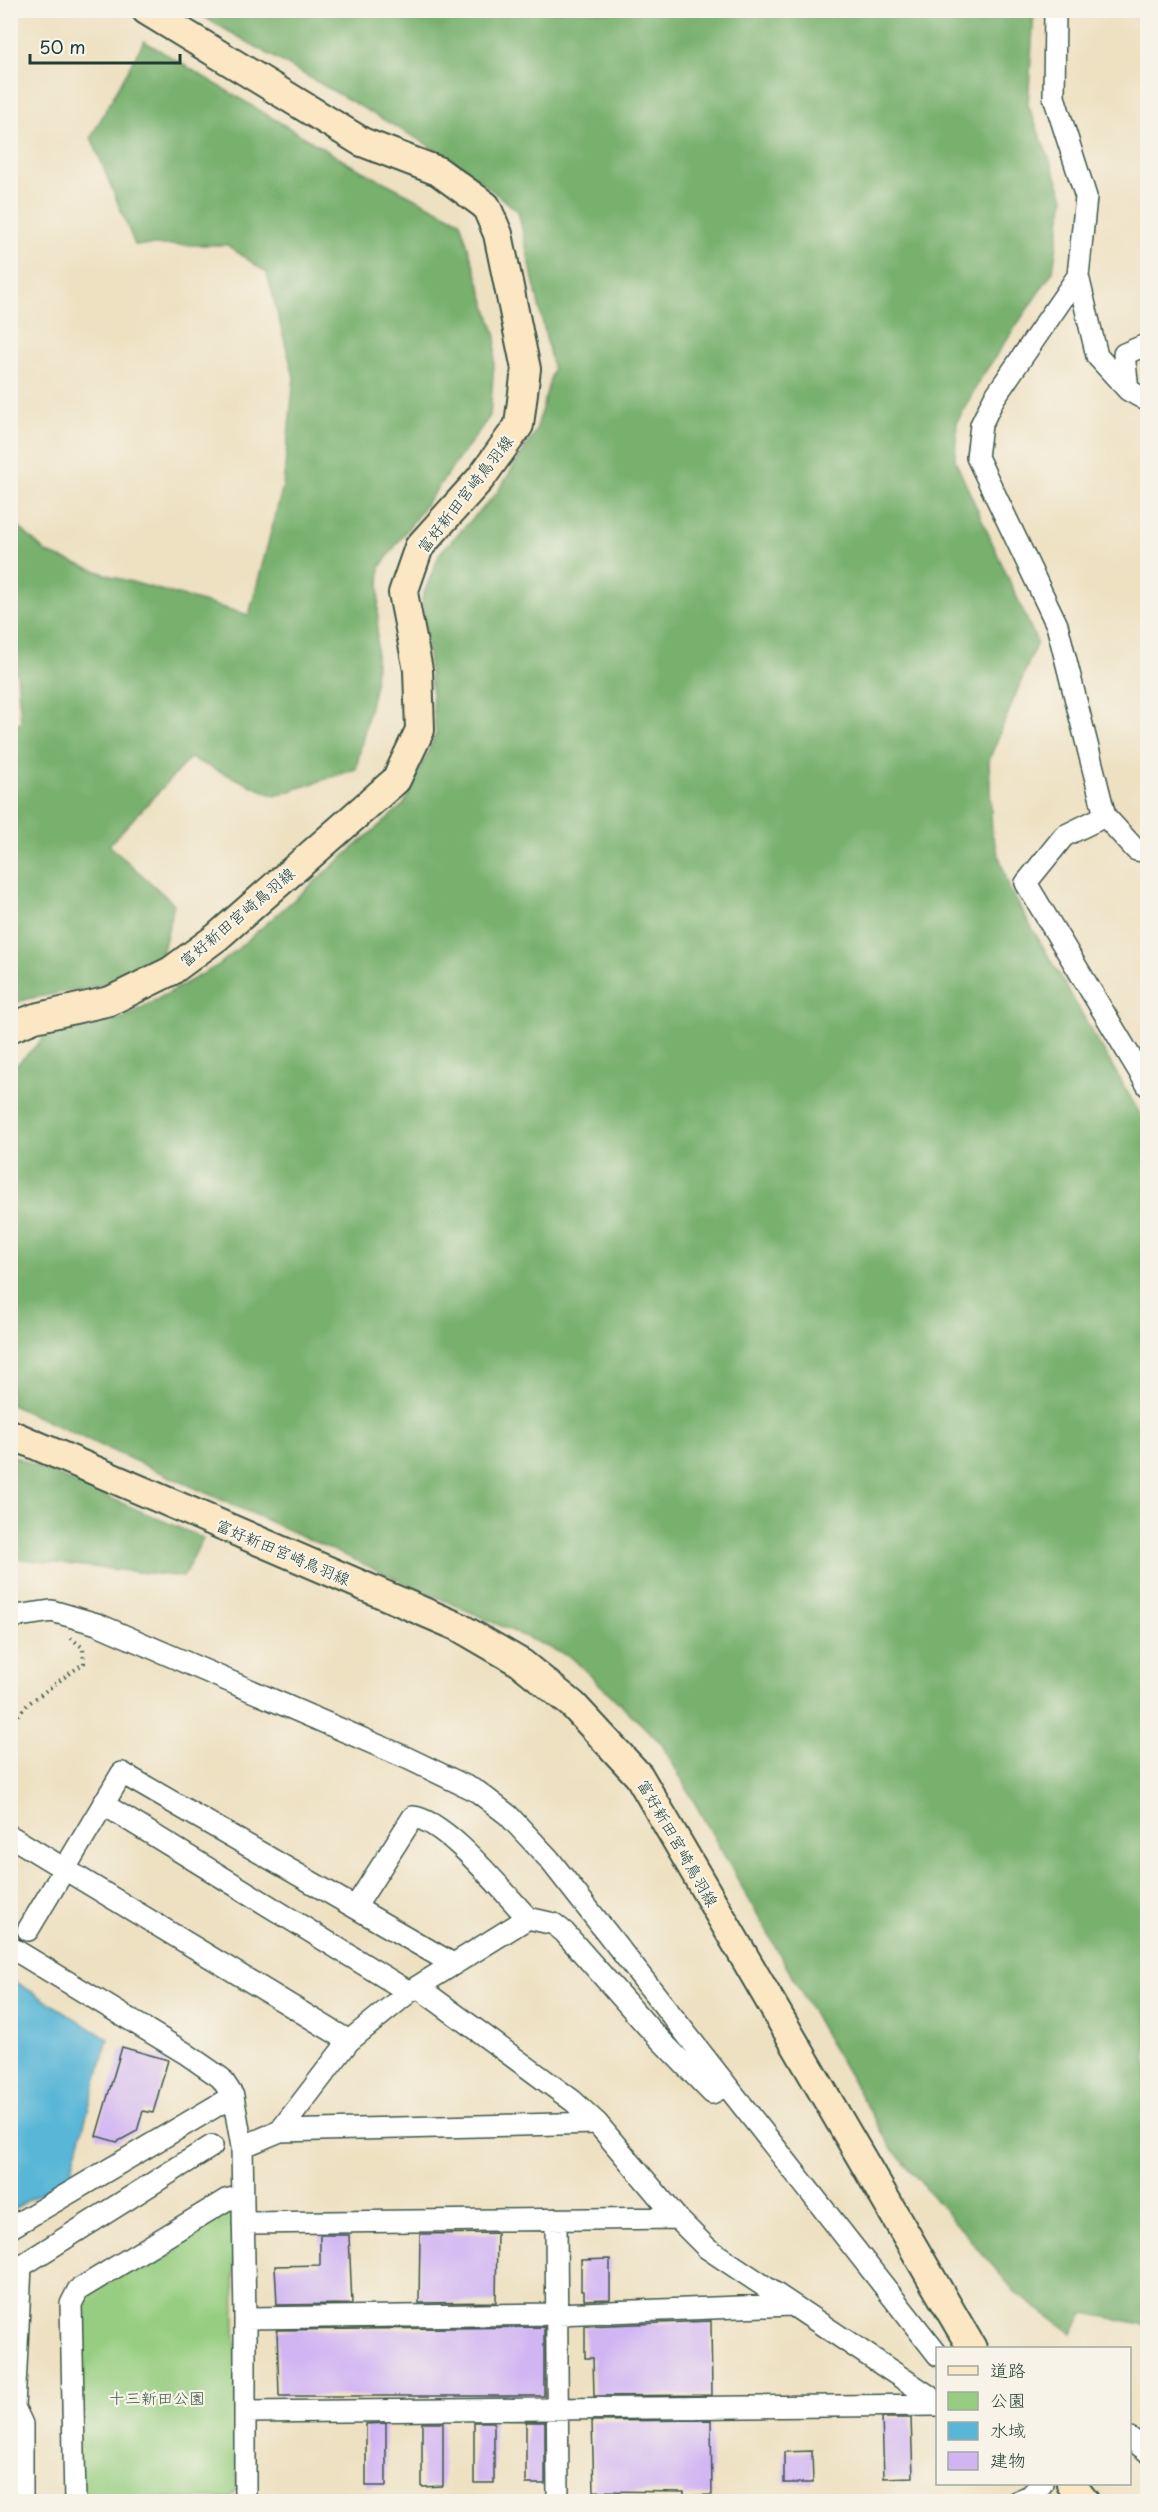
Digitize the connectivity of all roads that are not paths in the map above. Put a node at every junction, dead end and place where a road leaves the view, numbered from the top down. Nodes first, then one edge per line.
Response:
1 (146, 10) edge
2 (1055, 10) edge
3 (1078, 276) junction
4 (1148, 344) edge
5 (1128, 390) junction
6 (1148, 401) edge
7 (1106, 816) junction
8 (1148, 852) edge
9 (10, 1028) edge
10 (1148, 1086) edge
11 (10, 1434) edge
12 (10, 1617) edge
13 (103, 1804) junction
14 (10, 1836) edge
15 (65, 1869) junction
16 (356, 1906) junction
17 (528, 1918) junction
18 (28, 1930) dead end
19 (10, 1947) edge
20 (453, 1964) junction
21 (414, 1989) junction
22 (349, 2041) junction
23 (725, 2086) junction
24 (233, 2096) junction
25 (597, 2123) junction
26 (280, 2131) junction
27 (212, 2146) dead end
28 (242, 2146) junction
29 (243, 2196) junction
30 (677, 2218) junction
31 (556, 2219) junction
32 (243, 2223) junction
33 (10, 2228) edge
34 (792, 2305) junction
35 (557, 2314) junction
36 (245, 2318) junction
37 (971, 2347) edge
38 (936, 2352) edge
39 (936, 2402) edge
40 (936, 2403) edge
41 (557, 2409) junction
42 (246, 2412) junction
43 (1131, 2439) edge
44 (1148, 2452) edge
45 (1040, 2485) edge
46 (1072, 2485) edge
47 (22, 2502) edge
48 (75, 2502) edge
49 (245, 2502) edge
50 (558, 2502) edge
51 (1016, 2502) edge
52 (1085, 2502) edge

1 - 9 main road, 富好新田宮崎鳥羽線
2 - 3 street
3 - 5 street
3 - 7 street
4 - 5 street
5 - 6 street
7 - 8 street
7 - 10 street
11 - 37 main road, 富好新田宮崎鳥羽線
12 - 23 street
13 - 15 street
13 - 16 street
13 - 21 street
14 - 15 street
15 - 18 street
15 - 22 street
16 - 17 street
16 - 20 street
17 - 20 street
17 - 23 street
19 - 24 street
20 - 21 street
21 - 22 street
21 - 25 street
22 - 26 street
23 - 38 street
24 - 28 street
24 - 33 street
25 - 26 street
25 - 30 street
26 - 28 street
27 - 47 street
28 - 29 street
29 - 32 street
29 - 48 street
30 - 31 street
30 - 34 street
31 - 32 street
31 - 35 street
32 - 36 street
34 - 35 street
34 - 39 street
35 - 36 street
35 - 41 street
36 - 42 street
40 - 41 street
41 - 42 street
41 - 50 street
42 - 49 street
43 - 44 street
45 - 51 street
46 - 52 main road

